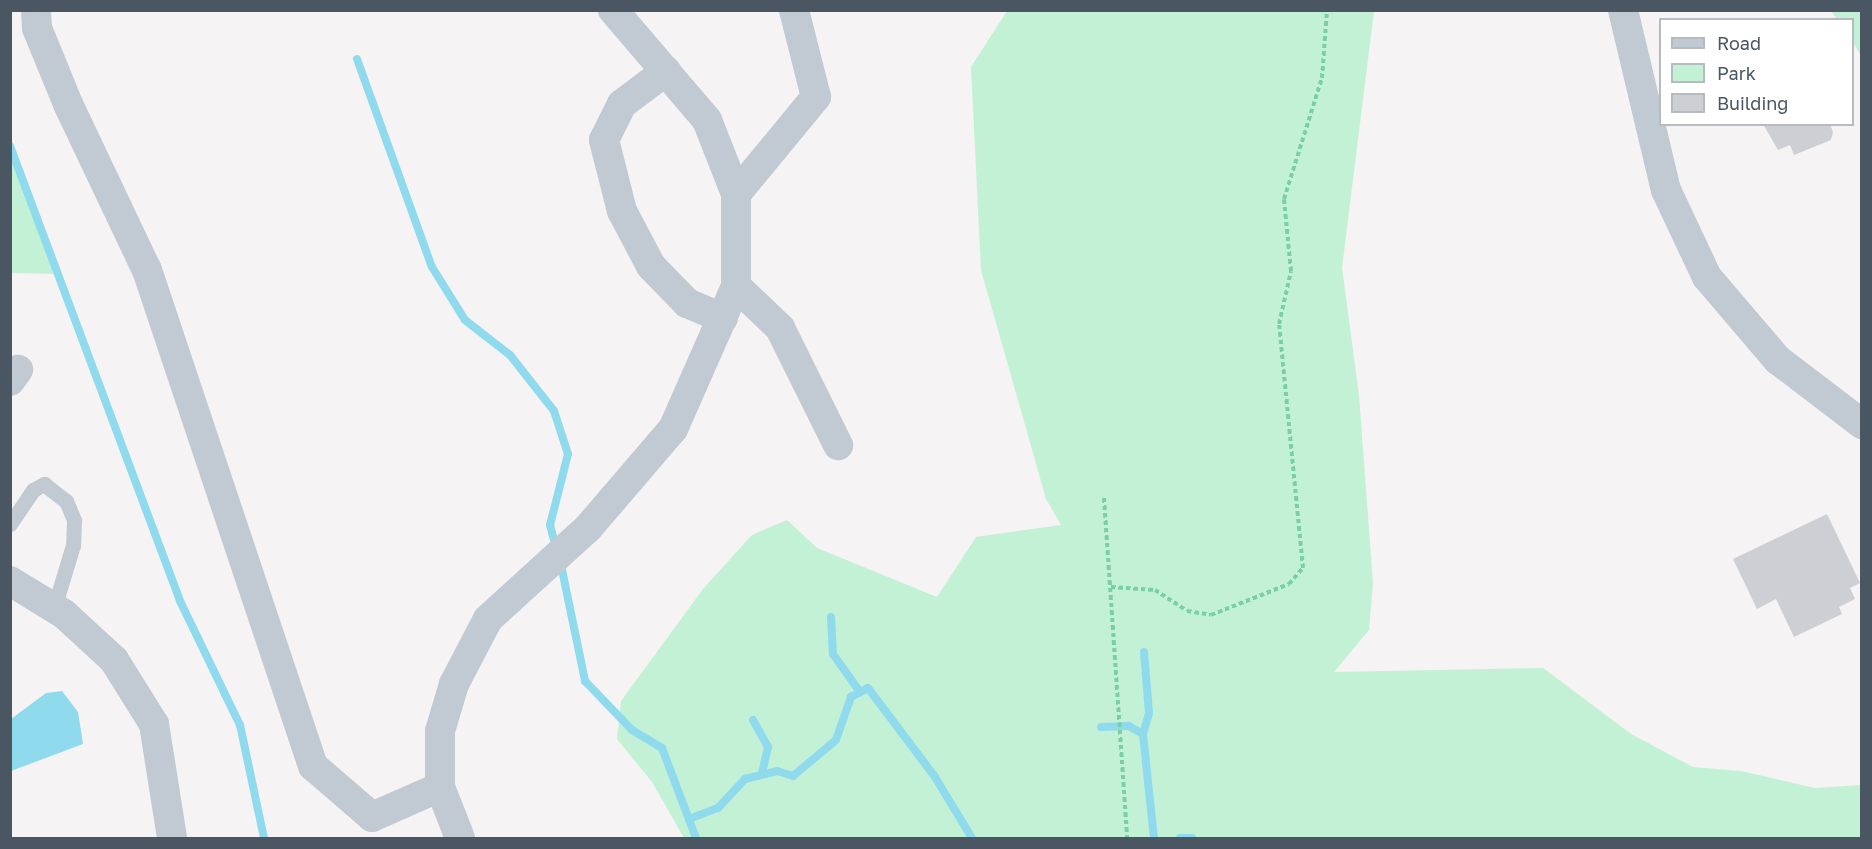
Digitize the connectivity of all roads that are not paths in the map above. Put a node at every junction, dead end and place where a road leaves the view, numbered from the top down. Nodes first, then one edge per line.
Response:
1 (36, 10) edge
2 (613, 10) edge
3 (795, 10) edge
4 (1623, 10) edge
5 (666, 72) junction
6 (736, 195) junction
7 (736, 286) junction
8 (723, 318) junction
9 (1862, 424) edge
10 (838, 445) dead end
11 (10, 524) edge
12 (10, 581) edge
13 (54, 608) junction
14 (440, 787) junction
15 (372, 828) edge
16 (172, 838) edge
17 (460, 838) edge

1 - 15 street
2 - 5 street
3 - 6 street
4 - 9 street
5 - 6 street
5 - 8 street
6 - 7 street
7 - 8 street
7 - 10 street
8 - 14 street
11 - 13 lane
12 - 13 street
13 - 16 street
14 - 15 street
14 - 17 street

